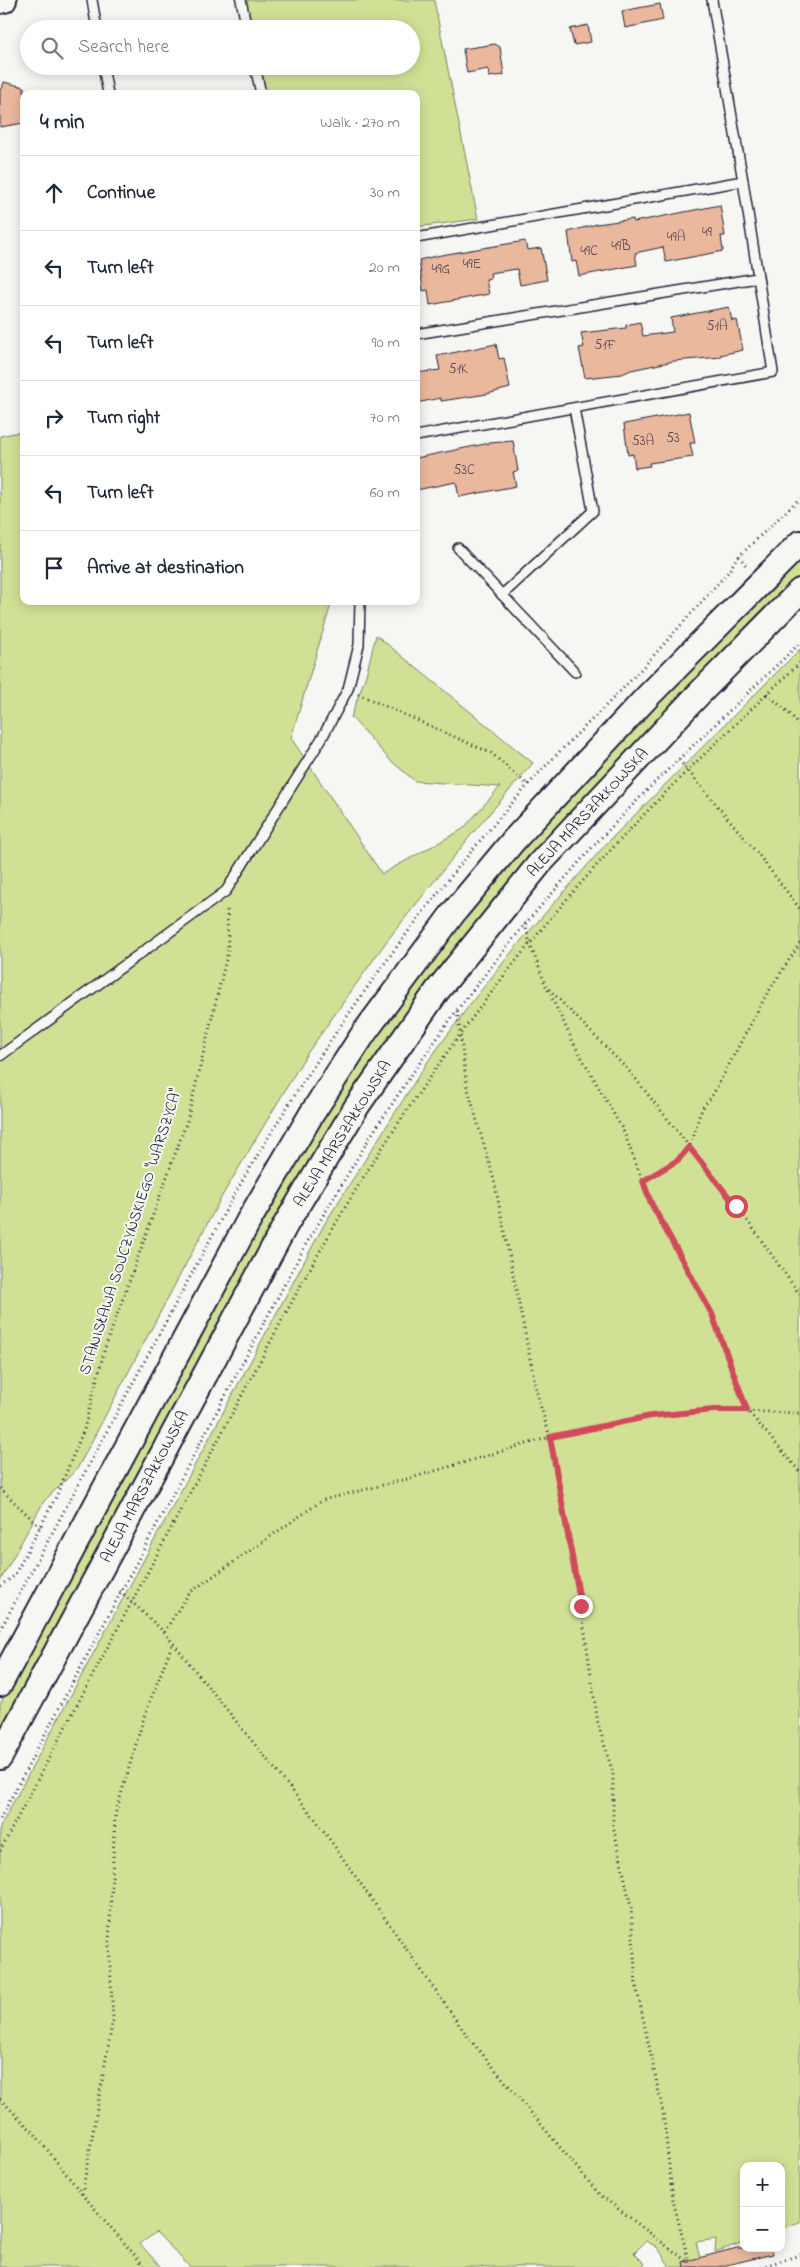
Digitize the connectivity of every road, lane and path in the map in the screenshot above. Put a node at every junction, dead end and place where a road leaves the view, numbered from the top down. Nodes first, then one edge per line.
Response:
1 (4, 0) edge
2 (92, 0) edge
3 (241, 0) edge
4 (712, 0) edge
5 (0, 1) edge
6 (95, 20) edge
7 (245, 20) edge
8 (105, 75) edge
9 (258, 75) edge
10 (107, 90) edge
11 (260, 90) edge
12 (743, 181) junction
13 (420, 237) edge
14 (757, 278) junction
15 (420, 333) edge
16 (574, 408) junction
17 (420, 435) edge
18 (800, 498) edge
19 (800, 543) edge
20 (458, 548) dead end
21 (752, 570) dead end
22 (800, 591) edge
23 (502, 596) junction
24 (360, 605) edge
25 (800, 642) edge
26 (800, 663) edge
27 (575, 672) dead end
28 (348, 689) junction
29 (767, 694) junction
30 (800, 726) edge
31 (679, 760) junction
32 (687, 770) junction
33 (528, 785) dead end
34 (226, 891) junction
35 (800, 910) edge
36 (525, 924) junction
37 (800, 943) edge
38 (530, 944) junction
39 (546, 986) junction
40 (457, 1010) junction
41 (460, 1035) junction
42 (0, 1056) edge
43 (689, 1147) junction
44 (643, 1181) junction
45 (800, 1295) edge
46 (747, 1410) junction
47 (800, 1413) edge
48 (550, 1437) junction
49 (800, 1472) edge
50 (0, 1488) edge
51 (40, 1527) junction
52 (0, 1586) edge
53 (120, 1591) junction
54 (132, 1602) junction
55 (164, 1632) junction
56 (173, 1642) junction
57 (0, 1684) edge
58 (0, 1757) edge
59 (0, 1819) edge
60 (0, 1851) edge
61 (0, 2099) edge
62 (82, 2194) junction
63 (800, 2255) edge
64 (689, 2263) junction
65 (145, 2267) edge
66 (692, 2267) edge
67 (761, 2267) edge

1 - 5 main road
2 - 6 lane
3 - 7 lane
4 - 12 lane
8 - 10 lane
9 - 11 lane
12 - 13 lane
12 - 14 lane
14 - 15 lane
14 - 16 lane
16 - 17 lane
16 - 23 lane
18 - 21 path
19 - 57 main road
20 - 23 lane
22 - 58 main road, ALEJA MARSZAŁKOWSKA
23 - 27 lane
24 - 28 lane
25 - 31 path
26 - 29 path
28 - 33 path
28 - 34 lane
29 - 30 path
29 - 32 path
31 - 32 path
31 - 36 path
32 - 35 path
32 - 38 path
34 - 42 lane
34 - 51 path, STANISŁAWA SOJCZYŃSKIEGO "WARSZYCA"
36 - 38 path
36 - 40 path
37 - 43 path
38 - 39 path
38 - 41 path
39 - 43 path
39 - 44 path
40 - 41 path
40 - 53 path
41 - 48 path
41 - 54 path
43 - 44 path
43 - 45 path
44 - 46 path
46 - 47 path
46 - 48 path
46 - 49 path
48 - 55 path
48 - 64 path
50 - 51 path
51 - 52 path, STANISŁAWA SOJCZYŃSKIEGO "WARSZYCA"
53 - 54 path
53 - 59 path
54 - 55 path
54 - 60 path
55 - 56 path
56 - 62 path
56 - 64 path
61 - 62 path
62 - 65 path
63 - 67 path
64 - 66 path

